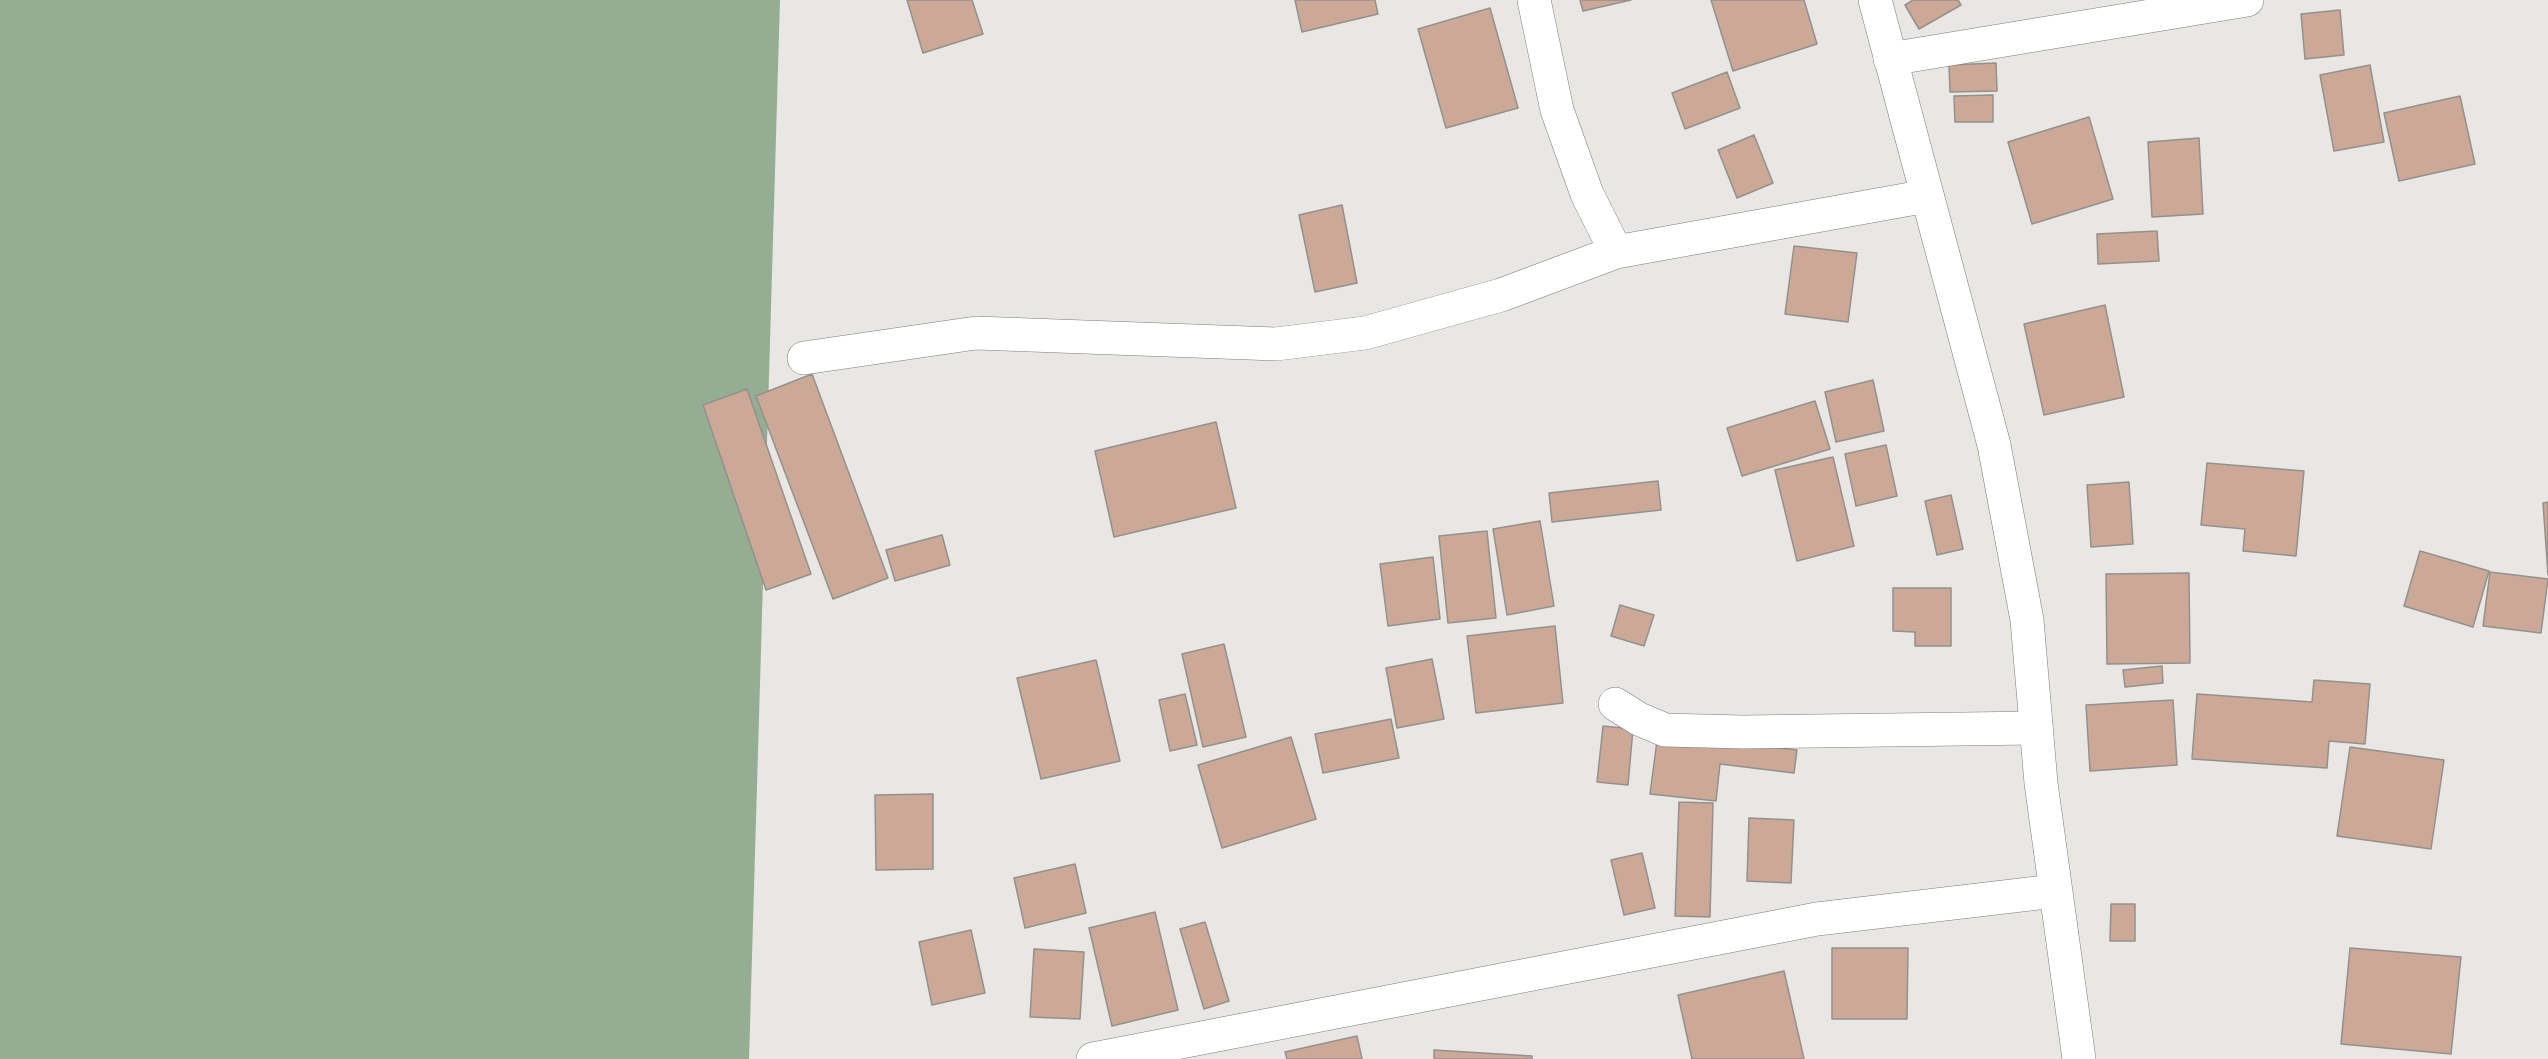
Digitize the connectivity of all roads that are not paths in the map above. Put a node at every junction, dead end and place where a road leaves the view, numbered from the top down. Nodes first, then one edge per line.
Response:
1 (1534, 0) edge
2 (1875, 0) edge
3 (2247, 0) edge
4 (1890, 58) junction
5 (1927, 196) junction
6 (1616, 252) junction
7 (804, 358) dead end
8 (1615, 704) dead end
9 (2037, 728) junction
10 (2055, 891) junction
11 (1093, 1059) edge
12 (2079, 1059) edge

1 - 6 street
2 - 4 street
3 - 4 street
4 - 5 street
5 - 6 street
5 - 9 street
6 - 7 street
8 - 9 street
9 - 10 street
10 - 11 street
10 - 12 street

